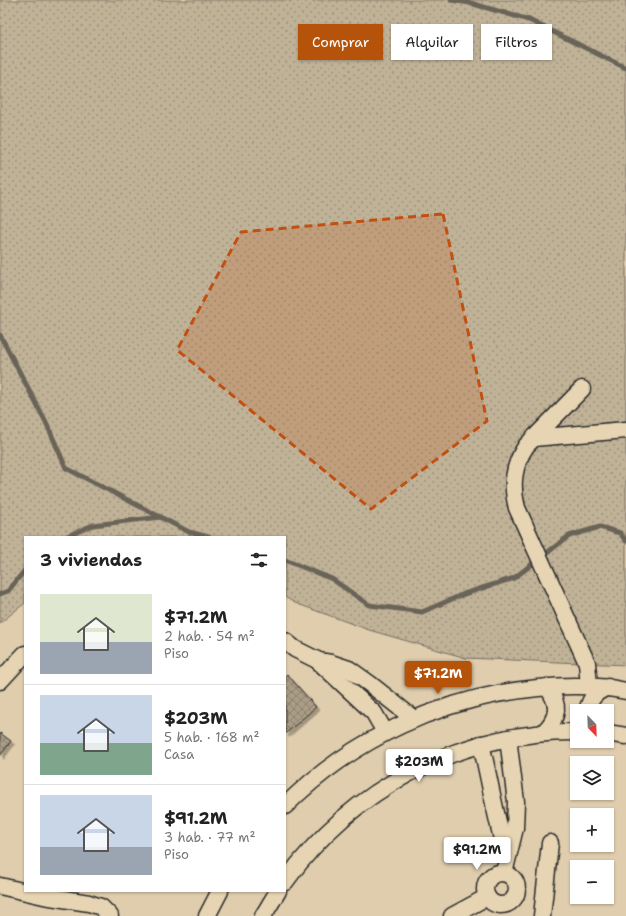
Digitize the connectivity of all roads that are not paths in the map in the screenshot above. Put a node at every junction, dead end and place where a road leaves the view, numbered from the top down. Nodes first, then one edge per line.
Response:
1 (582, 389) dead end
2 (626, 430) edge
3 (533, 438) junction
4 (286, 642) edge
5 (24, 655) edge
6 (317, 660) junction
7 (0, 681) edge
8 (589, 686) junction
9 (547, 687) junction
10 (608, 687) junction
11 (626, 691) edge
12 (589, 704) edge
13 (414, 719) junction
14 (385, 732) junction
15 (544, 732) junction
16 (570, 732) edge
17 (614, 734) edge
18 (626, 736) edge
19 (508, 738) junction
20 (481, 744) junction
21 (286, 805) edge
22 (550, 843) dead end
23 (506, 866) junction
24 (286, 881) edge
25 (0, 886) edge
26 (24, 891) edge
27 (26, 892) edge
28 (219, 892) edge
29 (277, 892) edge
30 (487, 896) junction
31 (507, 910) edge
32 (110, 916) edge
33 (207, 916) edge
34 (263, 916) edge
35 (452, 916) edge
36 (542, 916) edge

1 - 3 street
2 - 3 street
3 - 8 street
4 - 6 street
5 - 7 street
6 - 13 street
6 - 14 street
8 - 9 street
8 - 10 street
9 - 13 street
9 - 15 street
10 - 11 street
10 - 12 street
13 - 14 street
14 - 21 street
15 - 16 street
15 - 19 street
17 - 18 street
19 - 20 street
19 - 23 street
20 - 23 street
20 - 24 street
22 - 36 street
23 - 30 street
23 - 31 street
25 - 26 street
27 - 32 street
28 - 33 street
29 - 34 street
30 - 31 street
30 - 35 street

